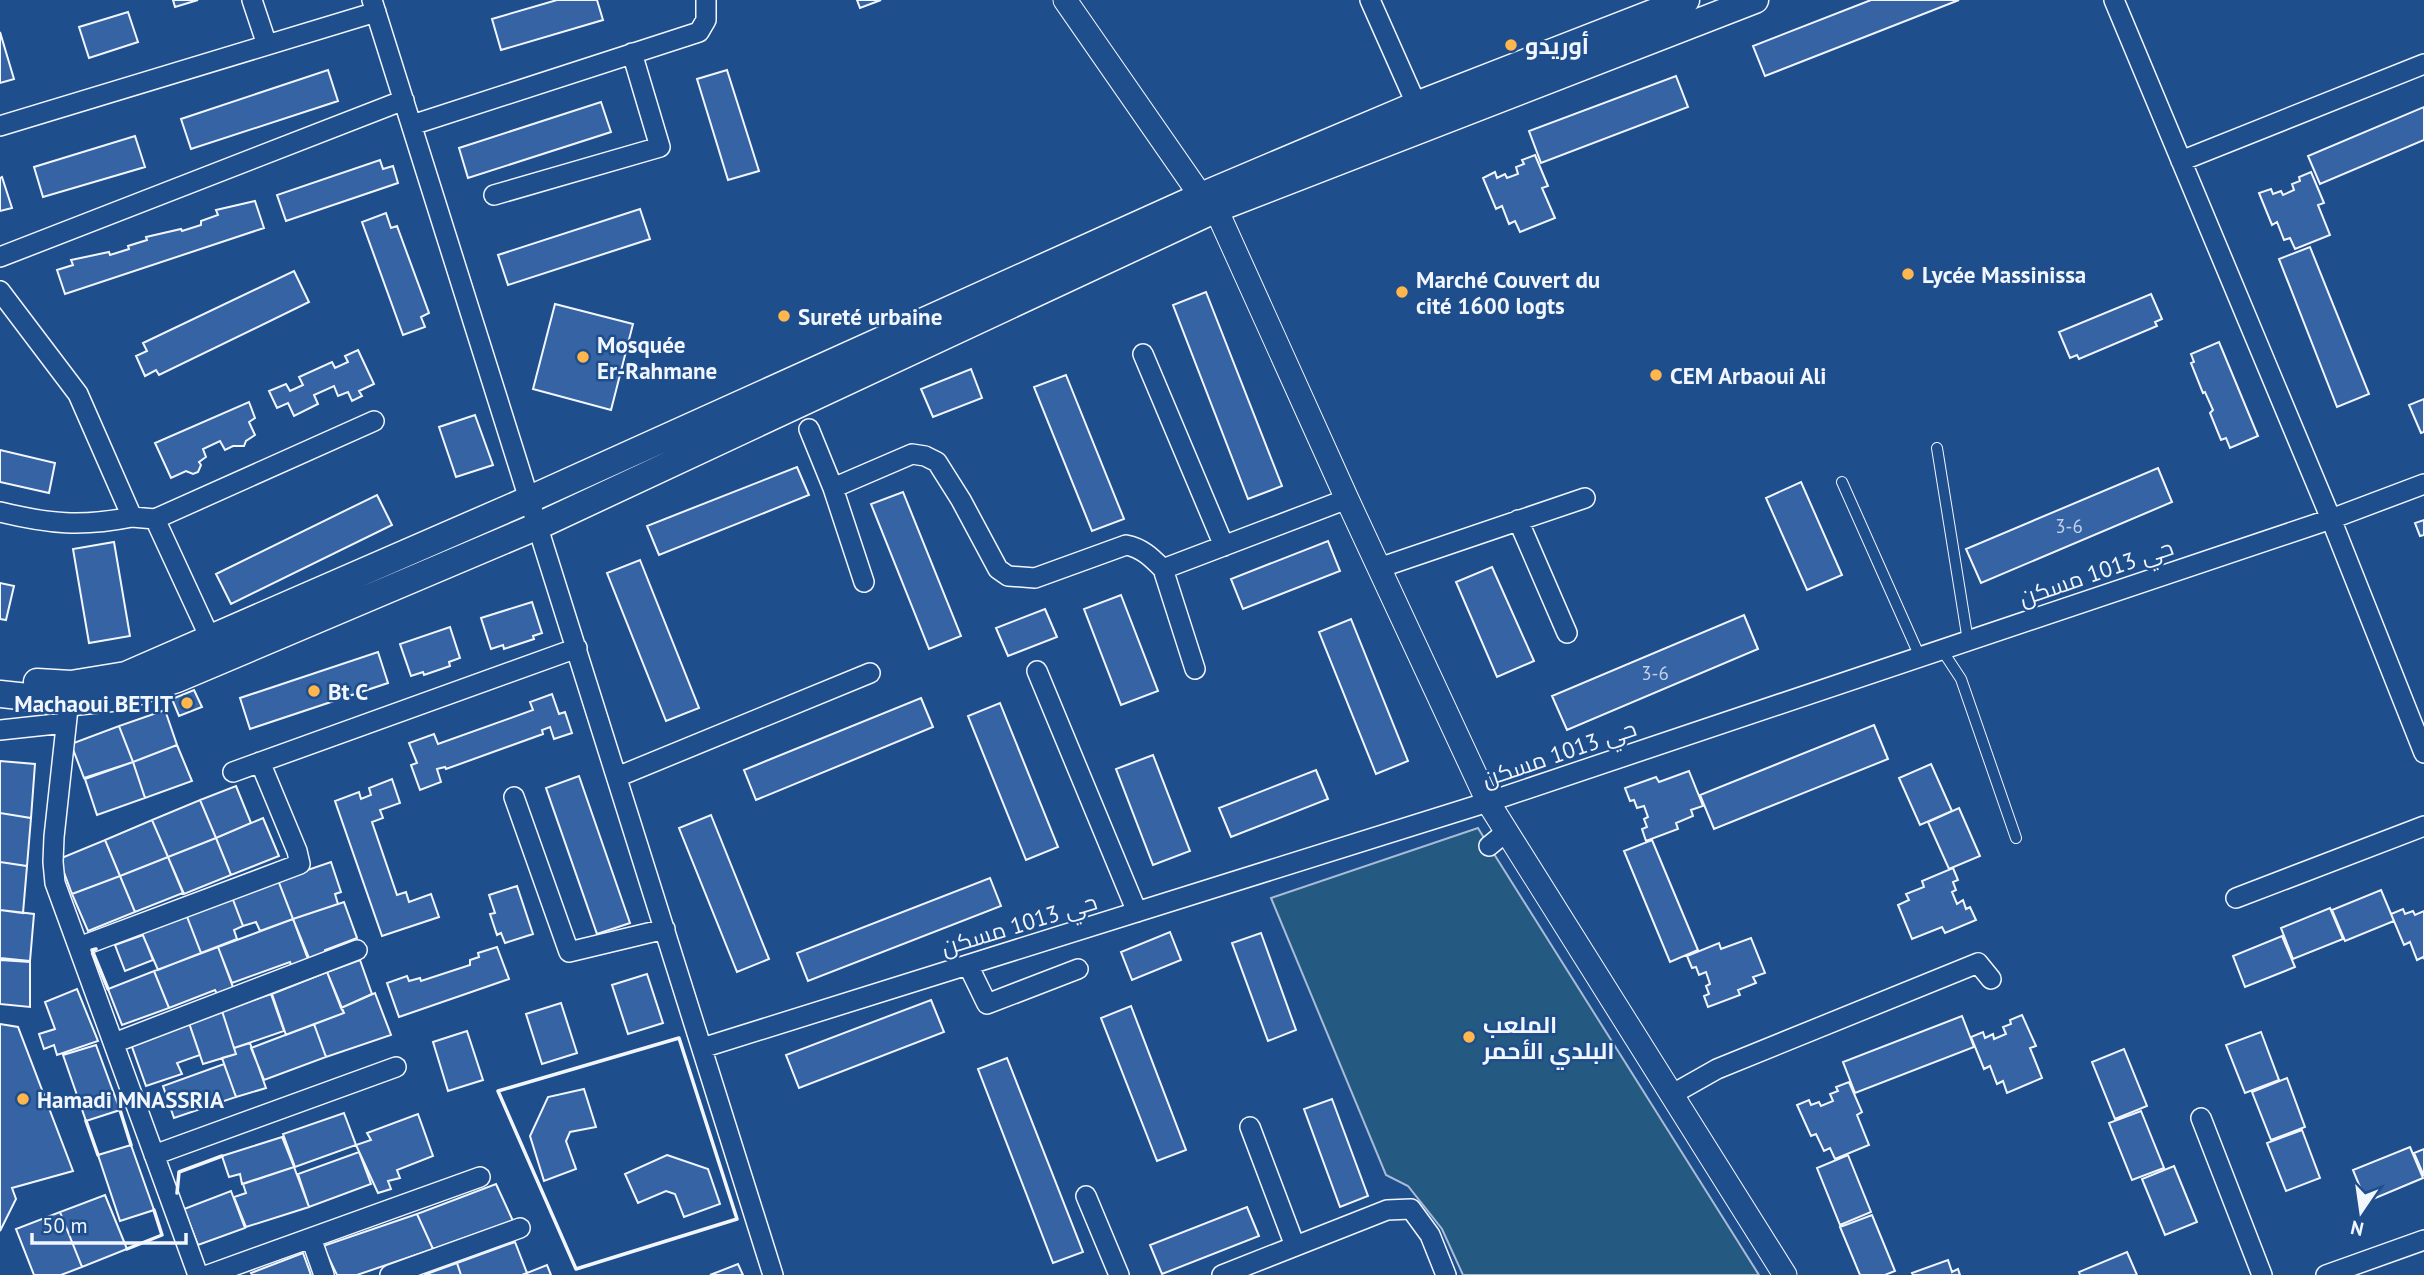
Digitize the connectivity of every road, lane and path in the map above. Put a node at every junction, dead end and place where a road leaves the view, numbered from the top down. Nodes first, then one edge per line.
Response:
1 (253, 0) edge
2 (706, 0) edge
3 (1065, 0) edge
4 (1370, 0) edge
5 (1755, 0) edge
6 (2114, 0) edge
7 (1673, 2) edge
8 (374, 6) edge
9 (267, 45) junction
10 (632, 53) junction
11 (2424, 64) edge
12 (404, 100) junction
13 (1421, 116) junction
14 (412, 125) junction
15 (0, 126) edge
16 (2181, 161) junction
17 (494, 195) dead end
18 (1209, 203) junction
19 (0, 257) edge
20 (0, 291) edge
21 (1143, 354) dead end
22 (374, 421) dead end
23 (809, 429) dead end
24 (1937, 448) dead end
25 (1842, 482) dead end
26 (2424, 484) edge
27 (833, 488) junction
28 (1585, 498) dead end
29 (530, 499) junction
30 (1347, 499) junction
31 (0, 512) edge
32 (132, 517) junction
33 (155, 519) junction
34 (2331, 519) junction
35 (1518, 520) junction
36 (538, 526) junction
37 (1224, 546) junction
38 (1379, 568) junction
39 (1163, 569) junction
40 (864, 582) dead end
41 (1567, 634) dead end
42 (210, 638) junction
43 (1968, 641) junction
44 (577, 648) junction
45 (1941, 650) junction
46 (1920, 657) junction
47 (1195, 669) dead end
48 (1037, 671) dead end
49 (870, 673) dead end
50 (0, 677) edge
51 (0, 694) edge
52 (67, 703) junction
53 (0, 730) edge
54 (2424, 753) edge
55 (260, 762) junction
56 (233, 772) dead end
57 (617, 777) junction
58 (514, 797) dead end
59 (1488, 802) junction
60 (2424, 826) edge
61 (2016, 838) dead end
62 (2235, 898) dead end
63 (1137, 912) junction
64 (665, 929) junction
65 (79, 947) junction
66 (357, 950) dead end
67 (968, 965) junction
68 (1078, 969) dead end
69 (1991, 979) dead end
70 (114, 1043) junction
71 (702, 1048) junction
72 (396, 1068) dead end
73 (1671, 1095) junction
74 (2202, 1118) dead end
75 (1250, 1127) dead end
76 (155, 1155) junction
77 (481, 1177) dead end
78 (1086, 1196) dead end
79 (520, 1228) dead end
80 (311, 1238) junction
81 (2424, 1240) edge
82 (1295, 1246) junction
83 (198, 1275) edge
84 (208, 1275) edge
85 (324, 1275) edge
86 (390, 1275) edge
87 (774, 1275) edge
88 (1119, 1275) edge
89 (1222, 1275) edge
90 (1446, 1275) edge
91 (1785, 1275) edge
92 (2262, 1275) edge
93 (2326, 1275) edge

1 - 9 street
2 - 10 street
3 - 18 street
4 - 13 street
5 - 13 main road
6 - 16 street
7 - 13 main road
8 - 9 street
8 - 12 street
9 - 15 street
10 - 14 street
10 - 17 street
11 - 16 street
12 - 14 street
12 - 19 street
13 - 18 main road
14 - 29 street
16 - 34 street
18 - 29 main road
18 - 30 street
18 - 36 main road
20 - 32 street
21 - 37 street
22 - 33 street
23 - 27 street
24 - 43 lane
25 - 46 lane
26 - 34 street, حي 1013 مسكن
27 - 39 street
27 - 40 street
28 - 35 street
29 - 36 street
29 - 42 main road
30 - 37 street
30 - 38 street
31 - 32 street
32 - 33 street
33 - 42 street
34 - 43 street, حي 1013 مسكن
34 - 54 street
35 - 38 street
35 - 41 street
36 - 44 street
36 - 52 main road
37 - 39 street
38 - 59 street
39 - 47 street
42 - 52 main road
43 - 45 street, حي 1013 مسكن
44 - 55 street
44 - 57 street
45 - 46 street, حي 1013 مسكن
45 - 61 lane
46 - 59 street, حي 1013 مسكن
48 - 63 street
49 - 57 street
50 - 52 main road
51 - 52 main road
52 - 53 street
52 - 65 street
55 - 56 street
55 - 65 street
57 - 64 street
58 - 64 street
59 - 63 street, حي 1013 مسكن
59 - 73 street
60 - 62 street
63 - 67 street, حي 1013 مسكن
64 - 71 street
65 - 70 street
66 - 70 street
67 - 68 street
67 - 71 street, حي 1013 مسكن
69 - 73 street
70 - 76 street
71 - 87 street
72 - 76 street
73 - 91 street
74 - 92 street
75 - 82 street
76 - 83 street
77 - 80 street
78 - 88 street
79 - 86 street
80 - 84 street
80 - 85 street
81 - 93 street
82 - 89 street
82 - 90 street

